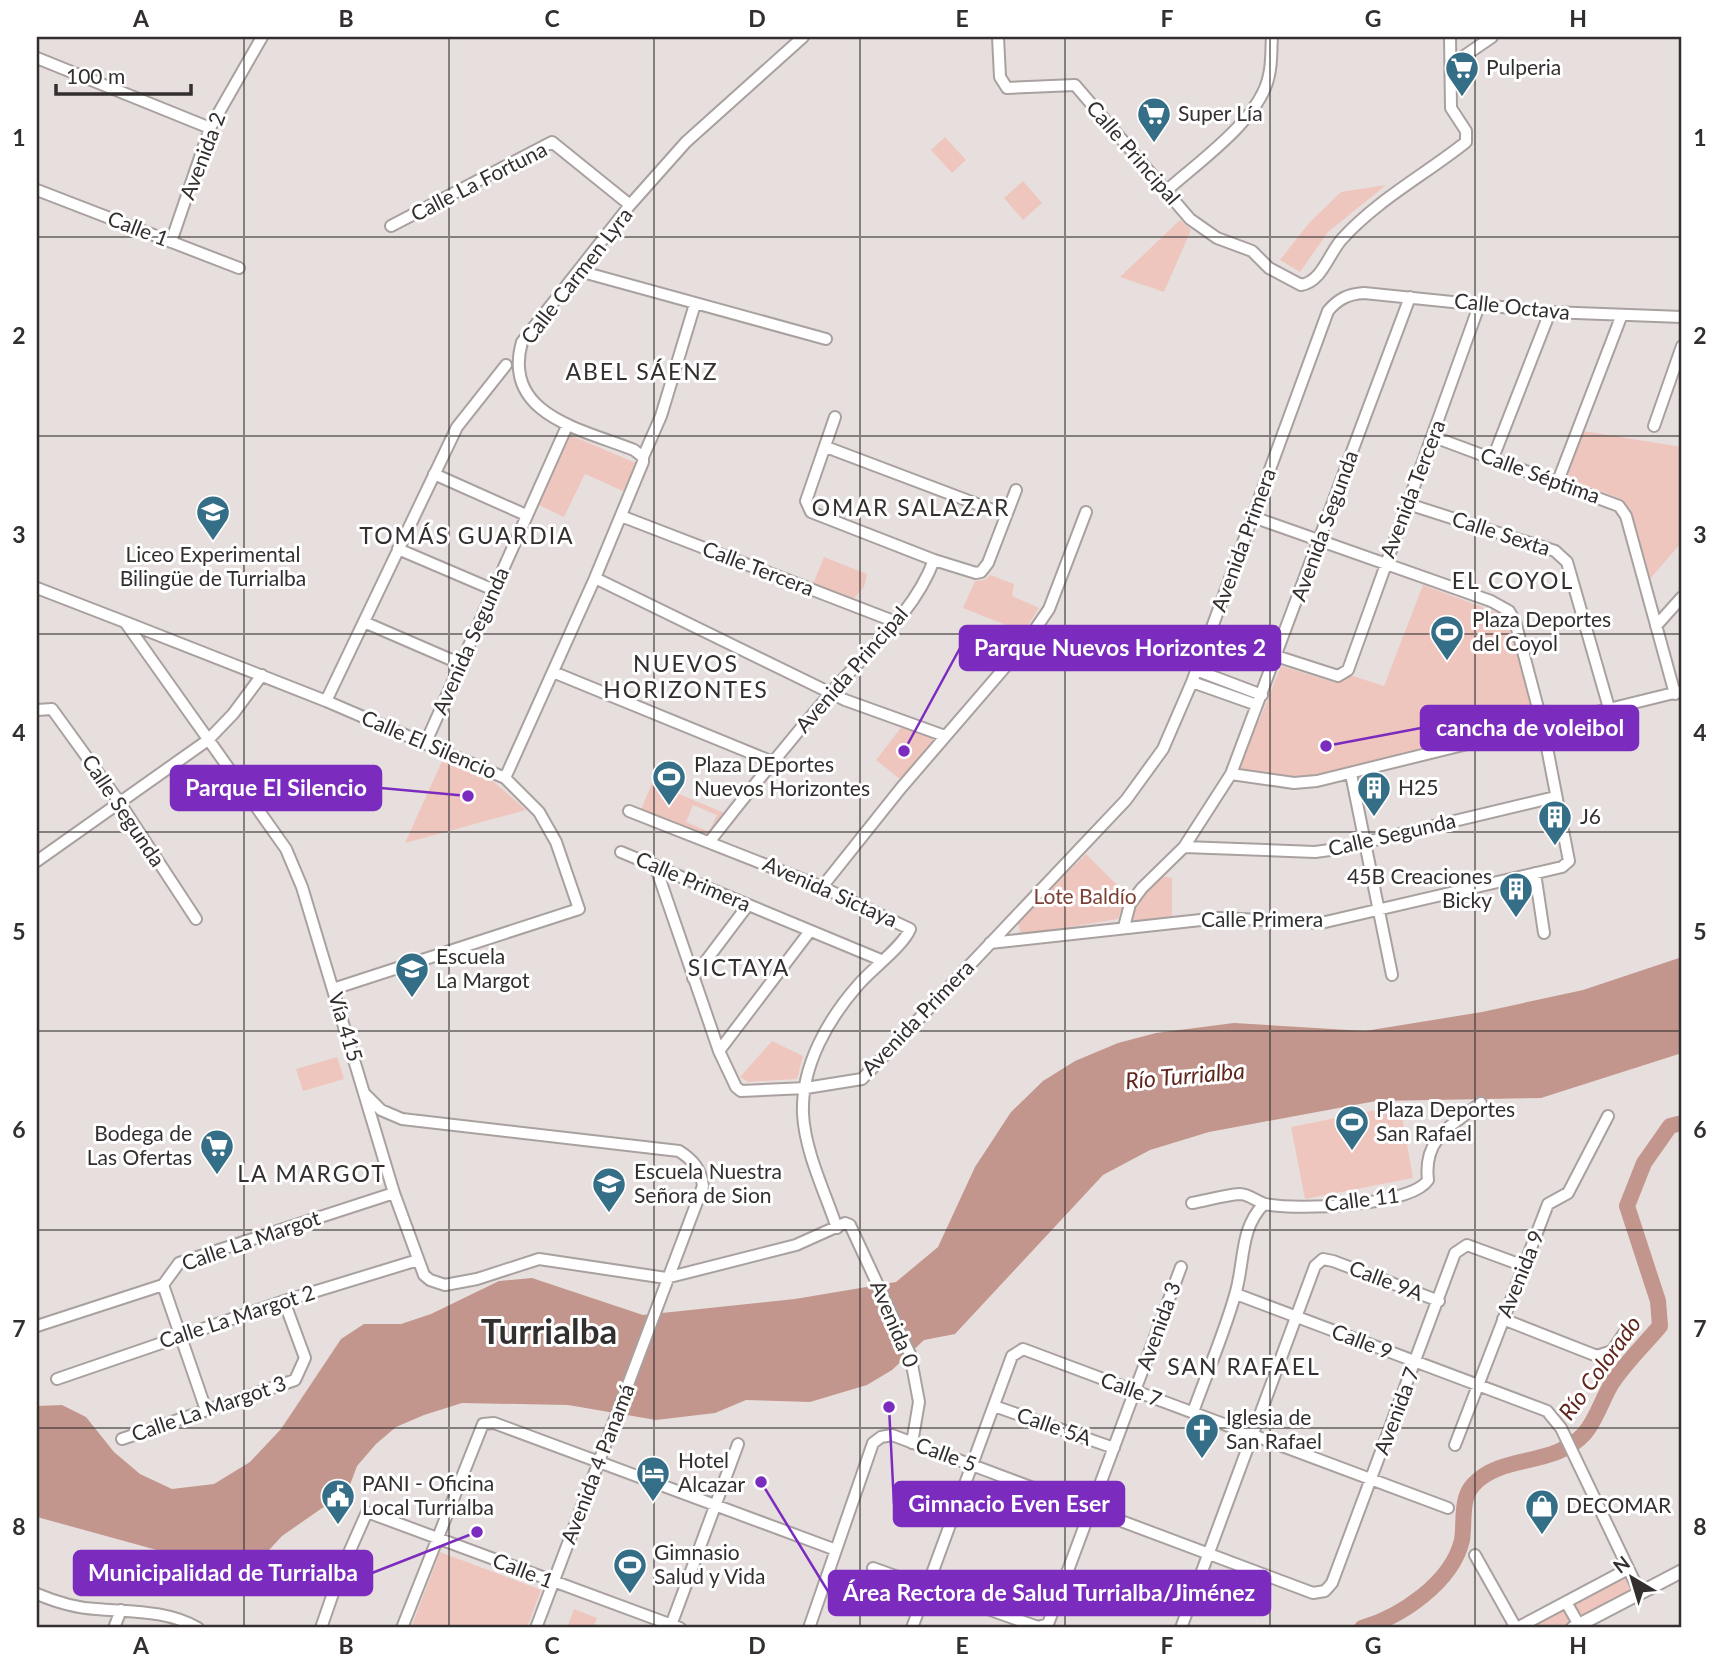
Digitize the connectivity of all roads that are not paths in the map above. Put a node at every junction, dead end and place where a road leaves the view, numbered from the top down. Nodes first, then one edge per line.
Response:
1 (262, 37) edge
2 (803, 37) edge
3 (998, 37) edge
4 (1272, 37) edge
5 (1450, 37) edge
6 (1492, 37) edge
7 (37, 58) edge
8 (1451, 65) junction
9 (210, 128) junction
10 (37, 190) edge
11 (1166, 191) junction
12 (630, 205) junction
13 (391, 226) dead end
14 (172, 242) junction
15 (239, 268) dead end
16 (579, 271) junction
17 (1343, 297) joint
18 (1410, 297) junction
19 (1480, 303) junction
20 (695, 304) junction
21 (1549, 312) junction
22 (1621, 317) junction
23 (1682, 317) edge
24 (826, 339) dead end
25 (1682, 346) edge
26 (506, 365) dead end
27 (835, 417) dead end
28 (1654, 425) dead end
29 (566, 426) junction
30 (1434, 437) junction
31 (826, 447) junction
32 (643, 457) junction
33 (1493, 458) junction
34 (434, 474) junction
35 (1558, 481) junction
36 (1016, 490) dead end
37 (1408, 504) junction
38 (1086, 512) dead end
39 (526, 515) junction
40 (1006, 515) junction
41 (621, 516) junction
42 (1253, 517) junction
43 (1320, 539) junction
44 (398, 549) junction
45 (934, 560) junction
46 (1386, 563) junction
47 (595, 578) junction
48 (37, 588) edge
49 (494, 590) junction
50 (1682, 597) edge
51 (125, 622) junction
52 (364, 622) junction
53 (896, 622) junction
54 (1657, 626) junction
55 (1276, 656) junction
56 (461, 664) junction
57 (553, 672) junction
58 (262, 675) junction
59 (1194, 676) junction
60 (1679, 692) edge
61 (831, 693) junction
62 (1259, 700) junction
63 (326, 701) junction
64 (1609, 708) junction
65 (41, 709) edge
66 (1543, 727) junction
67 (945, 736) junction
68 (208, 740) junction
69 (426, 742) junction
70 (773, 762) junction
71 (1231, 774) junction
72 (1351, 774) junction
73 (505, 778) junction
74 (1555, 797) junction
75 (120, 803) junction
76 (629, 811) dead end
77 (710, 841) junction
78 (1366, 842) junction
79 (1184, 847) junction
80 (621, 852) dead end
81 (37, 861) edge
82 (655, 865) junction
83 (1535, 873) junction
84 (822, 887) junction
85 (748, 905) junction
86 (1381, 911) junction
87 (196, 919) dead end
88 (1124, 927) junction
89 (810, 932) junction
90 (1544, 933) dead end
91 (990, 943) junction
92 (881, 960) junction
93 (1392, 975) dead end
94 (693, 978) junction
95 (333, 989) junction
96 (719, 1051) junction
97 (806, 1088) junction
98 (365, 1094) junction
99 (1481, 1103) dead end
100 (1608, 1116) dead end
101 (394, 1193) junction
102 (1192, 1203) dead end
103 (1264, 1204) junction
104 (837, 1228) junction
105 (418, 1260) junction
106 (1524, 1266) junction
107 (1181, 1267) dead end
108 (666, 1278) junction
109 (163, 1284) junction
110 (1236, 1294) junction
111 (284, 1301) junction
112 (1439, 1301) junction
113 (1297, 1317) junction
114 (1503, 1319) junction
115 (37, 1326) edge
116 (1625, 1332) dead end
117 (180, 1335) junction
118 (1415, 1363) junction
119 (57, 1379) dead end
120 (1477, 1385) junction
121 (1135, 1392) junction
122 (994, 1406) junction
123 (206, 1410) junction
124 (1193, 1412) junction
125 (1251, 1435) junction
126 (122, 1439) dead end
127 (912, 1443) junction
128 (738, 1444) dead end
129 (1455, 1445) dead end
130 (1114, 1448) junction
131 (598, 1461) junction
132 (973, 1464) junction
133 (1371, 1480) junction
134 (716, 1503) junction
135 (1448, 1508) dead end
136 (1091, 1511) junction
137 (437, 1538) junction
138 (836, 1550) junction
139 (1207, 1554) junction
140 (1475, 1555) dead end
141 (873, 1568) dead end
142 (1628, 1569) junction
143 (1682, 1572) edge
144 (553, 1582) junction
145 (1332, 1583) joint
146 (928, 1587) junction
147 (1640, 1592) junction
148 (37, 1594) edge
149 (1566, 1602) junction
150 (121, 1610) junction
151 (674, 1627) edge
152 (1576, 1627) edge
153 (114, 1628) edge
154 (197, 1628) edge
155 (321, 1628) edge
156 (402, 1628) edge
157 (536, 1628) edge
158 (809, 1628) edge
159 (912, 1628) edge
160 (1181, 1628) edge
161 (1517, 1628) edge

1 - 9 street, Avenida 2
2 - 12 street, Calle Carmen Lyra
3 - 11 street, Calle Principal
4 - 11 street
5 - 8 street
6 - 8 street
7 - 9 street
8 - 11 street, Calle Principal
9 - 14 street, Avenida 2
10 - 14 street, Calle 1
12 - 13 street, Calle La Fortuna
12 - 16 street, Calle Carmen Lyra
14 - 15 street, Calle 1
16 - 20 street
16 - 29 street, Calle Carmen Lyra
17 - 18 street, Calle Octava
17 - 42 street, Avenida Primera
18 - 19 street, Calle Octava
18 - 43 street, Avenida Segunda
19 - 21 street, Calle Octava
19 - 30 street, Avenida Tercera
20 - 24 street
20 - 32 street
21 - 22 street, Calle Octava
21 - 33 street
22 - 23 street, Calle Octava
22 - 35 street
25 - 28 street
26 - 34 street
27 - 31 street
29 - 32 street, Calle Carmen Lyra
29 - 39 street, Avenida Segunda
30 - 33 street, Calle Séptima
30 - 37 street, Avenida Tercera
31 - 40 street
31 - 45 street
32 - 41 street
33 - 35 street, Calle Séptima
34 - 39 street
34 - 44 street
35 - 54 street, Calle Séptima
36 - 40 street
37 - 46 street, Avenida Tercera
37 - 64 street, Calle Sexta
38 - 67 street
39 - 49 street, Avenida Segunda
40 - 45 street
41 - 47 street
41 - 53 street, Calle Tercera
42 - 43 street
42 - 59 street, Avenida Primera
43 - 46 street
43 - 55 street, Avenida Segunda
44 - 49 street
44 - 52 street
45 - 53 street, Avenida Principal
46 - 55 street, Avenida Tercera
46 - 66 street
47 - 57 street
47 - 61 street
48 - 51 street
49 - 56 street, Avenida Segunda
50 - 54 street
51 - 58 street, Calle El Silencio
51 - 68 street, Vía 415
52 - 56 street
52 - 63 street
53 - 61 street, Avenida Principal
54 - 60 street, Calle Séptima
55 - 62 street, Avenida Segunda
56 - 69 street, Avenida Segunda
57 - 70 street
57 - 73 street
58 - 63 street, Calle El Silencio
58 - 68 street
59 - 62 street
59 - 91 street, Avenida Primera
60 - 64 street
61 - 67 street
61 - 70 street, Avenida Principal
62 - 71 street, Avenida Segunda
63 - 69 street, Calle El Silencio
64 - 66 street
65 - 75 street, Calle Segunda
66 - 72 street
66 - 74 street
67 - 84 street
68 - 75 street
68 - 95 street, Vía 415
69 - 73 street, Calle El Silencio
70 - 77 street, Avenida Principal
71 - 72 street
71 - 79 street, Avenida Segunda
72 - 78 street
73 - 95 street, Calle El Silencio
74 - 78 street, Calle Segunda
74 - 83 street, Calle Primera
75 - 81 street
75 - 87 street, Calle Segunda
76 - 77 street, Avenida Sictaya
77 - 84 street, Avenida Sictaya
78 - 79 street, Calle Segunda
78 - 86 street
79 - 88 street, Avenida Segunda
80 - 82 street, Calle Primera
82 - 85 street, Calle Primera
82 - 94 street
83 - 86 street, Calle Primera
83 - 90 street
84 - 92 street, Avenida Sictaya
85 - 89 street, Calle Primera
85 - 94 street
86 - 88 street, Calle Primera
86 - 93 street
88 - 91 street, Calle Primera
89 - 92 street, Calle Primera
89 - 96 street
91 - 97 street, Avenida Primera
92 - 97 street, Avenida Sictaya
94 - 96 street
95 - 98 street, Vía 415
96 - 97 street
97 - 104 street, Avenida Sictaya
98 - 101 street
98 - 108 street
99 - 103 street, Calle 11
100 - 106 street, Avenida 9
101 - 105 street
101 - 109 street, Calle La Margot
102 - 103 street, Calle 11
103 - 110 street
104 - 108 street
104 - 127 street, Avenida 0
105 - 108 street
105 - 111 street, Calle La Margot 2
106 - 112 street, Avenida 7
106 - 114 street, Avenida 9
107 - 121 street, Avenida 3
108 - 131 street, Avenida 4 Panamá
109 - 115 street, Calle La Margot
109 - 117 street
110 - 113 street, Calle 9
110 - 124 street
111 - 117 street, Calle La Margot 2
111 - 123 street, Calle La Margot 3
112 - 113 street, Calle 9A
112 - 118 street, Avenida 7
113 - 118 street, Calle 9
113 - 125 street
114 - 116 street
114 - 120 street, Avenida 9
117 - 119 street, Calle La Margot 2
117 - 123 street
118 - 120 street, Calle 9
118 - 133 street, Avenida 7
120 - 129 street, Avenida 9
120 - 142 street, Calle 9
121 - 122 street, Calle 7
121 - 124 street, Calle 7
121 - 130 street, Avenida 3
122 - 130 street, Calle 5A
122 - 132 street
123 - 126 street, Calle La Margot 3
124 - 125 street, Calle 7
125 - 133 street, Calle 7
125 - 139 street
127 - 132 street, Calle 5
127 - 138 street, Calle 5
128 - 134 street
130 - 136 street, Avenida 3
131 - 134 street
131 - 137 street
131 - 144 street, Avenida 4 Panamá
132 - 136 street, Calle 5
132 - 146 street
133 - 135 street, Calle 7
133 - 145 street, Avenida 7
134 - 138 street
134 - 151 street
136 - 139 street, Calle 5
136 - 146 street, Avenida 3
137 - 144 street, Calle 1
137 - 155 street, Calle 1
137 - 156 street
138 - 158 street
139 - 145 street, Calle 5
139 - 160 street
140 - 161 street
141 - 146 street
142 - 147 street
142 - 149 street
143 - 147 main road
144 - 151 street, Calle 1
144 - 157 street, Avenida 4 Panamá
146 - 159 street
147 - 152 main road
148 - 150 street
149 - 152 street
149 - 161 street
150 - 153 street
150 - 154 street

